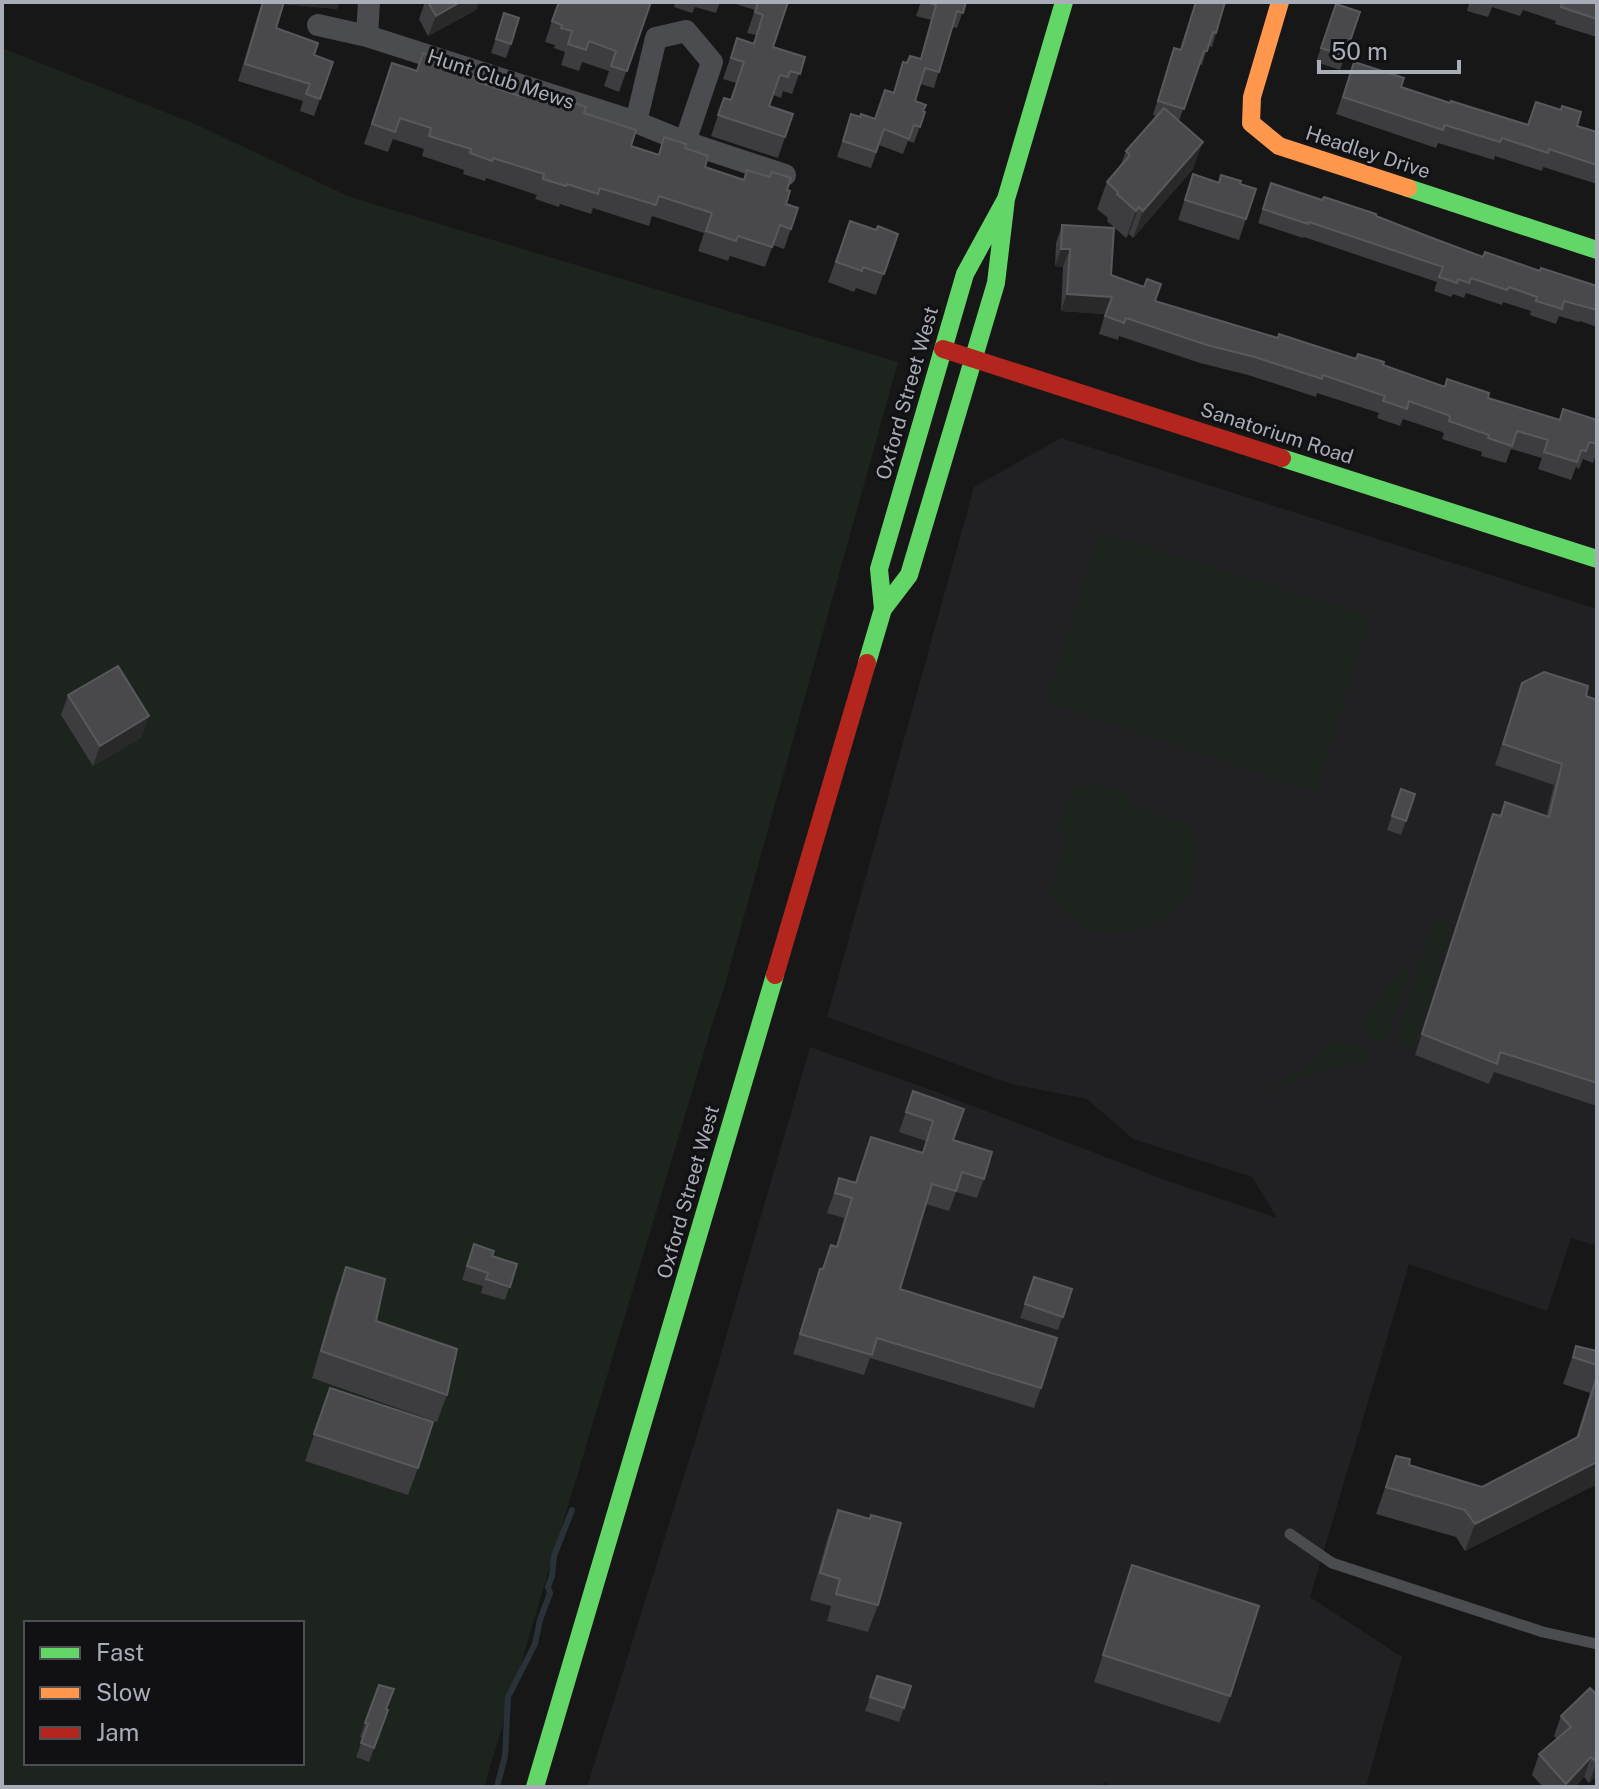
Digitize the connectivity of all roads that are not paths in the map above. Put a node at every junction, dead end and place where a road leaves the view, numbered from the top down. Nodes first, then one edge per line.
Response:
1 (369, 2) edge
2 (1064, 2) edge
3 (1280, 2) edge
4 (318, 25) dead end
5 (367, 36) junction
6 (636, 122) junction
7 (685, 142) junction
8 (785, 175) edge
9 (1006, 199) junction
10 (1597, 250) edge
11 (943, 349) junction
12 (974, 358) junction
13 (1597, 559) edge
14 (883, 609) junction
15 (1290, 1534) dead end
16 (1597, 1644) edge
17 (535, 1787) edge

1 - 5 street
2 - 9 main road, Oxford Street West
3 - 10 main road, Headley Drive
4 - 5 street, Hunt Club Mews
5 - 6 street, Hunt Club Mews
6 - 7 street, Hunt Club Mews
6 - 7 street
7 - 8 street, Hunt Club Mews
9 - 11 main road, Oxford Street West
9 - 12 main road, Oxford Street West
11 - 12 main road, Sanatorium Road
11 - 14 main road, Oxford Street West
12 - 13 main road, Sanatorium Road
12 - 14 main road, Oxford Street West
14 - 17 main road, Oxford Street West
15 - 16 lane

